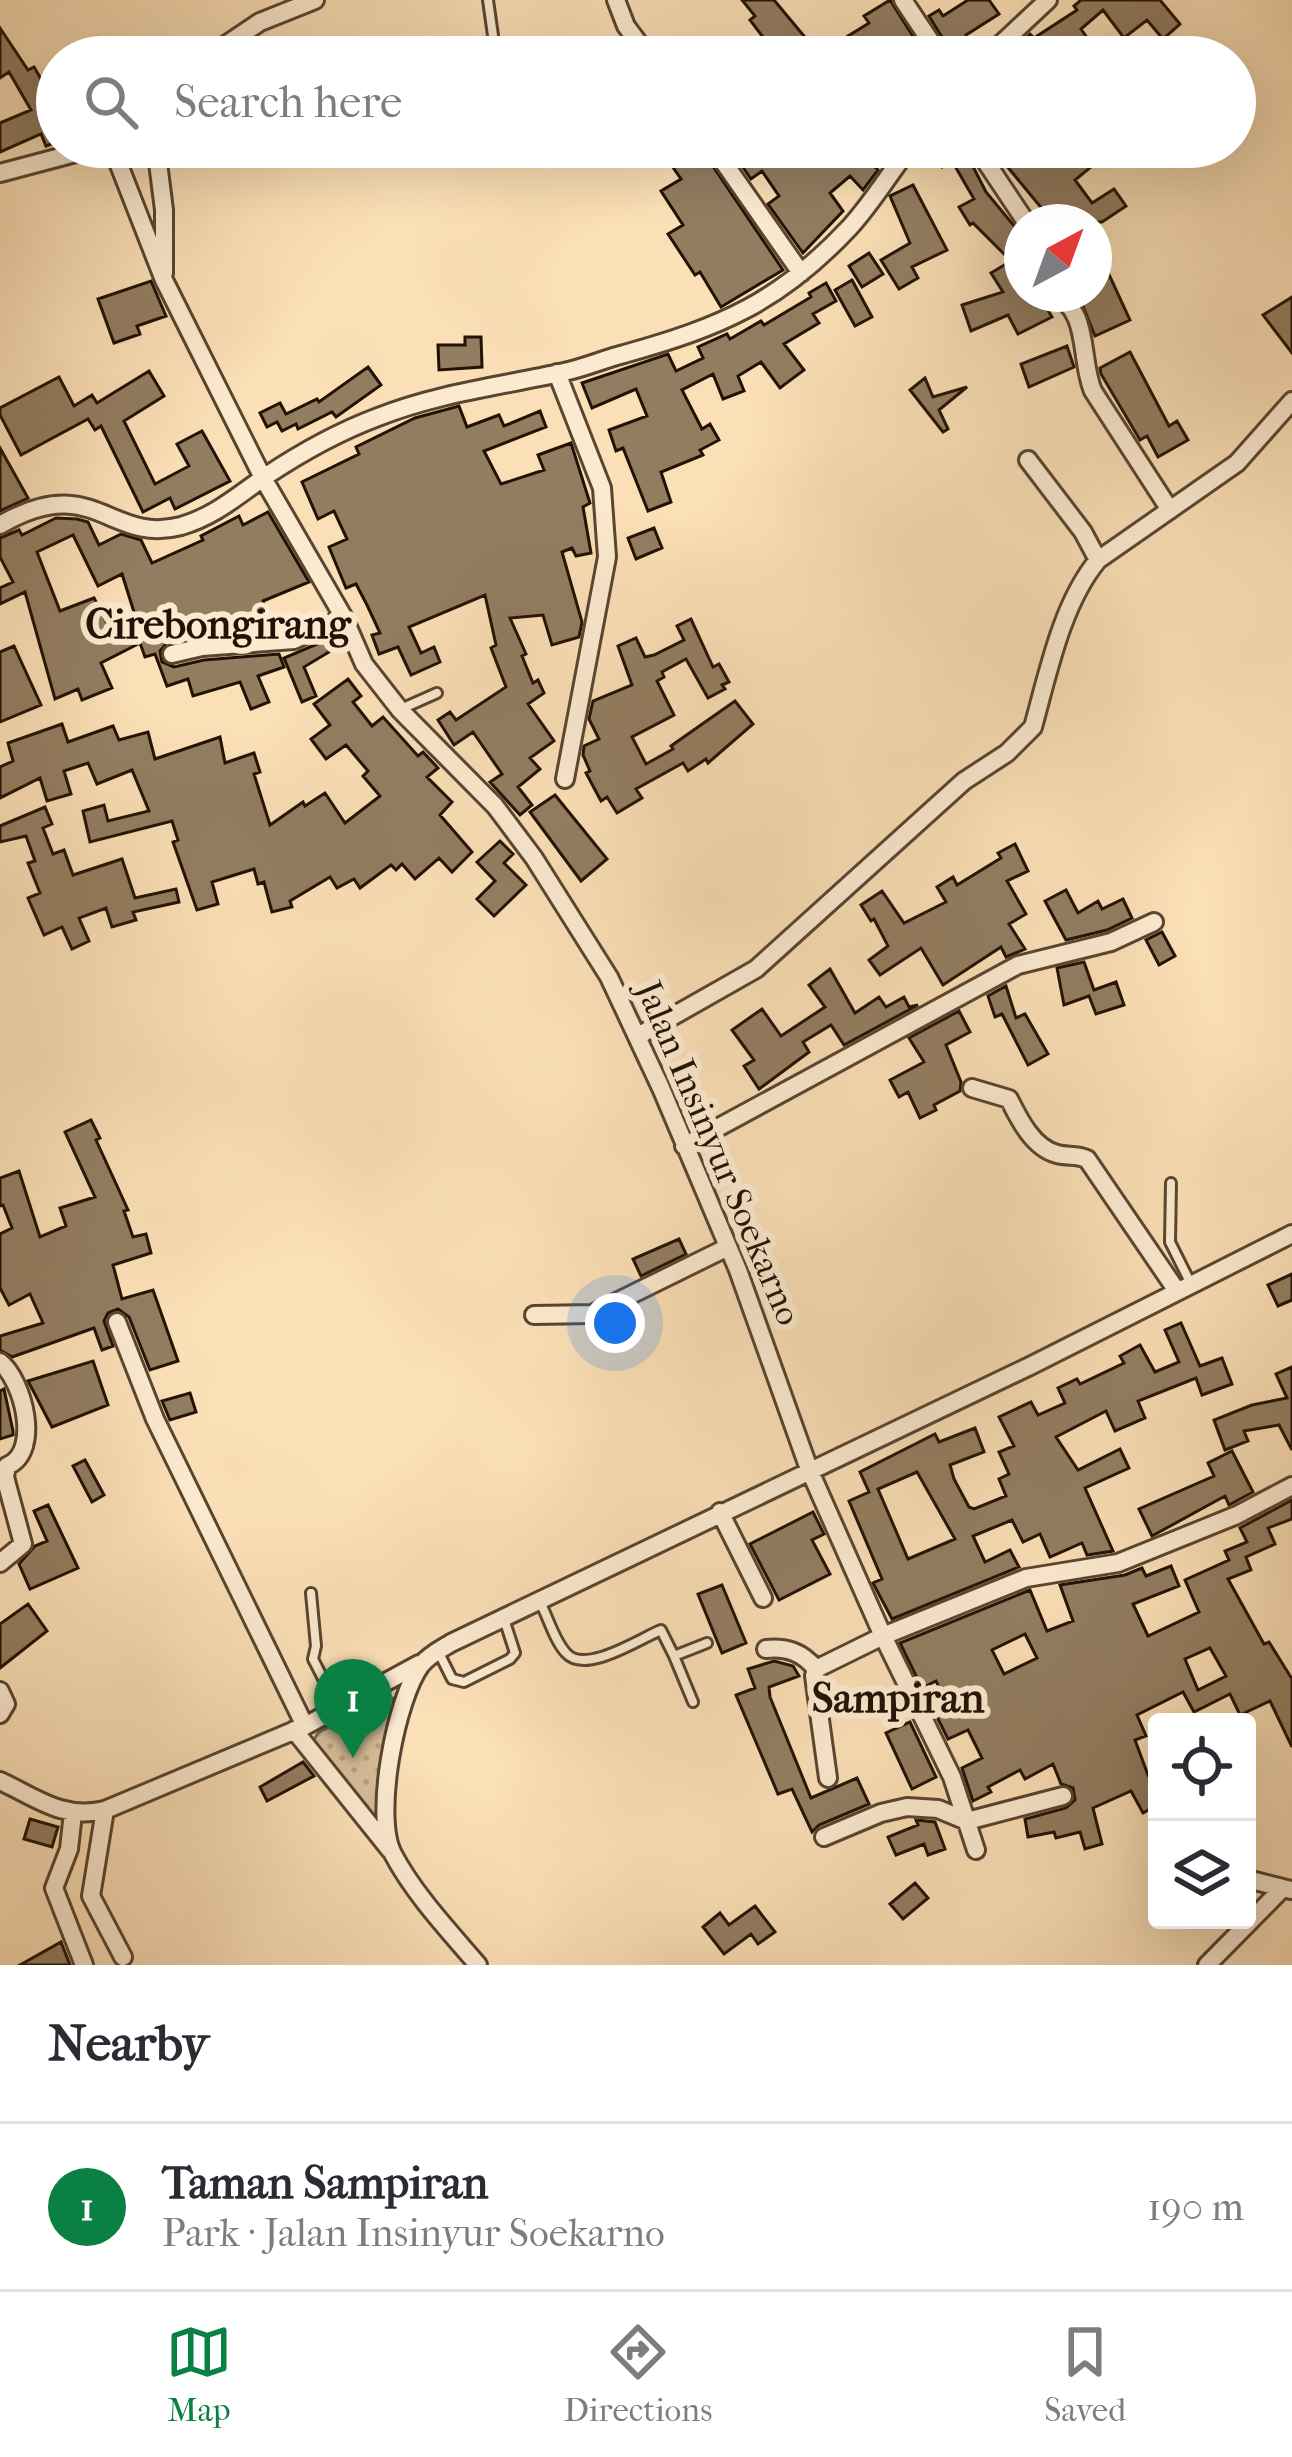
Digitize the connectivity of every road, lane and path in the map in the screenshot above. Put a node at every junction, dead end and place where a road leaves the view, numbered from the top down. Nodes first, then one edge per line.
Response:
1 (315, 0) edge
2 (488, 0) edge
3 (616, 0) edge
4 (903, 0) edge
5 (1048, 0) edge
6 (239, 36) edge
7 (493, 36) edge
8 (633, 36) edge
9 (926, 36) edge
10 (1009, 36) edge
11 (36, 165) edge
12 (119, 168) edge
13 (159, 168) edge
14 (727, 168) edge
15 (894, 168) edge
16 (990, 168) edge
17 (0, 173) edge
18 (1014, 204) edge
19 (801, 273) junction
20 (164, 280) junction
21 (1074, 312) edge
22 (562, 372) junction
23 (1292, 400) edge
24 (1028, 460) dead end
25 (263, 478) junction
26 (1170, 510) junction
27 (0, 526) edge
28 (1098, 560) junction
29 (344, 618) junction
30 (172, 654) dead end
31 (437, 693) dead end
32 (400, 710) junction
33 (565, 779) dead end
34 (1154, 922) dead end
35 (638, 1036) junction
36 (972, 1088) dead end
37 (684, 1146) junction
38 (1171, 1183) dead end
39 (1292, 1234) edge
40 (728, 1247) junction
41 (1184, 1287) junction
42 (534, 1316) dead end
43 (117, 1322) dead end
44 (0, 1362) edge
45 (809, 1469) junction
46 (1292, 1486) edge
47 (721, 1513) junction
48 (0, 1563) edge
49 (311, 1593) dead end
50 (763, 1598) dead end
51 (540, 1600) junction
52 (504, 1618) junction
53 (883, 1636) junction
54 (707, 1642) dead end
55 (766, 1649) dead end
56 (431, 1656) junction
57 (674, 1656) junction
58 (816, 1670) junction
59 (0, 1691) edge
60 (693, 1702) dead end
61 (339, 1710) junction
62 (0, 1714) edge
63 (299, 1728) junction
64 (828, 1778) dead end
65 (0, 1781) edge
66 (1063, 1796) dead end
67 (105, 1810) junction
68 (73, 1813) junction
69 (967, 1822) junction
70 (824, 1837) dead end
71 (390, 1850) junction
72 (976, 1850) dead end
73 (1256, 1881) edge
74 (1287, 1889) edge
75 (123, 1957) dead end
76 (84, 1965) edge
77 (478, 1965) edge
78 (1208, 1965) edge

1 - 6 street
2 - 7 lane
3 - 8 street
4 - 9 street
5 - 10 street
11 - 17 street
12 - 20 street
13 - 20 street, Jalan Insinyur Soekarno
14 - 19 street
15 - 19 street
16 - 18 street
19 - 22 street
20 - 25 street, Jalan Insinyur Soekarno
21 - 26 street
22 - 25 street
22 - 33 street
23 - 26 street
24 - 28 street
25 - 27 street
25 - 29 street, Jalan Insinyur Soekarno
26 - 28 street
28 - 35 street
29 - 30 street
29 - 32 street, Jalan Insinyur Soekarno
31 - 32 lane
32 - 35 street, Jalan Insinyur Soekarno
34 - 37 street
35 - 37 street, Jalan Insinyur Soekarno
36 - 41 street
37 - 40 street, Jalan Insinyur Soekarno
38 - 41 lane
39 - 41 street
40 - 42 street
40 - 45 street, Jalan Insinyur Soekarno
41 - 45 street
43 - 63 street
44 - 48 street
45 - 47 street
45 - 53 street, Jalan Insinyur Soekarno
46 - 53 street
47 - 50 street
47 - 51 street
49 - 61 lane
51 - 52 street
51 - 57 lane
52 - 56 street
52 - 56 lane
53 - 58 street
53 - 69 street, Jalan Insinyur Soekarno
54 - 57 lane
55 - 58 street
56 - 61 street
56 - 71 street
57 - 60 lane
58 - 64 street
59 - 62 street
61 - 63 street
63 - 67 street
63 - 71 street
65 - 68 street
66 - 69 street
67 - 68 street
67 - 75 street
68 - 76 street
69 - 70 street
69 - 72 street, Jalan Insinyur Soekarno
71 - 77 street
73 - 74 street
74 - 78 street

